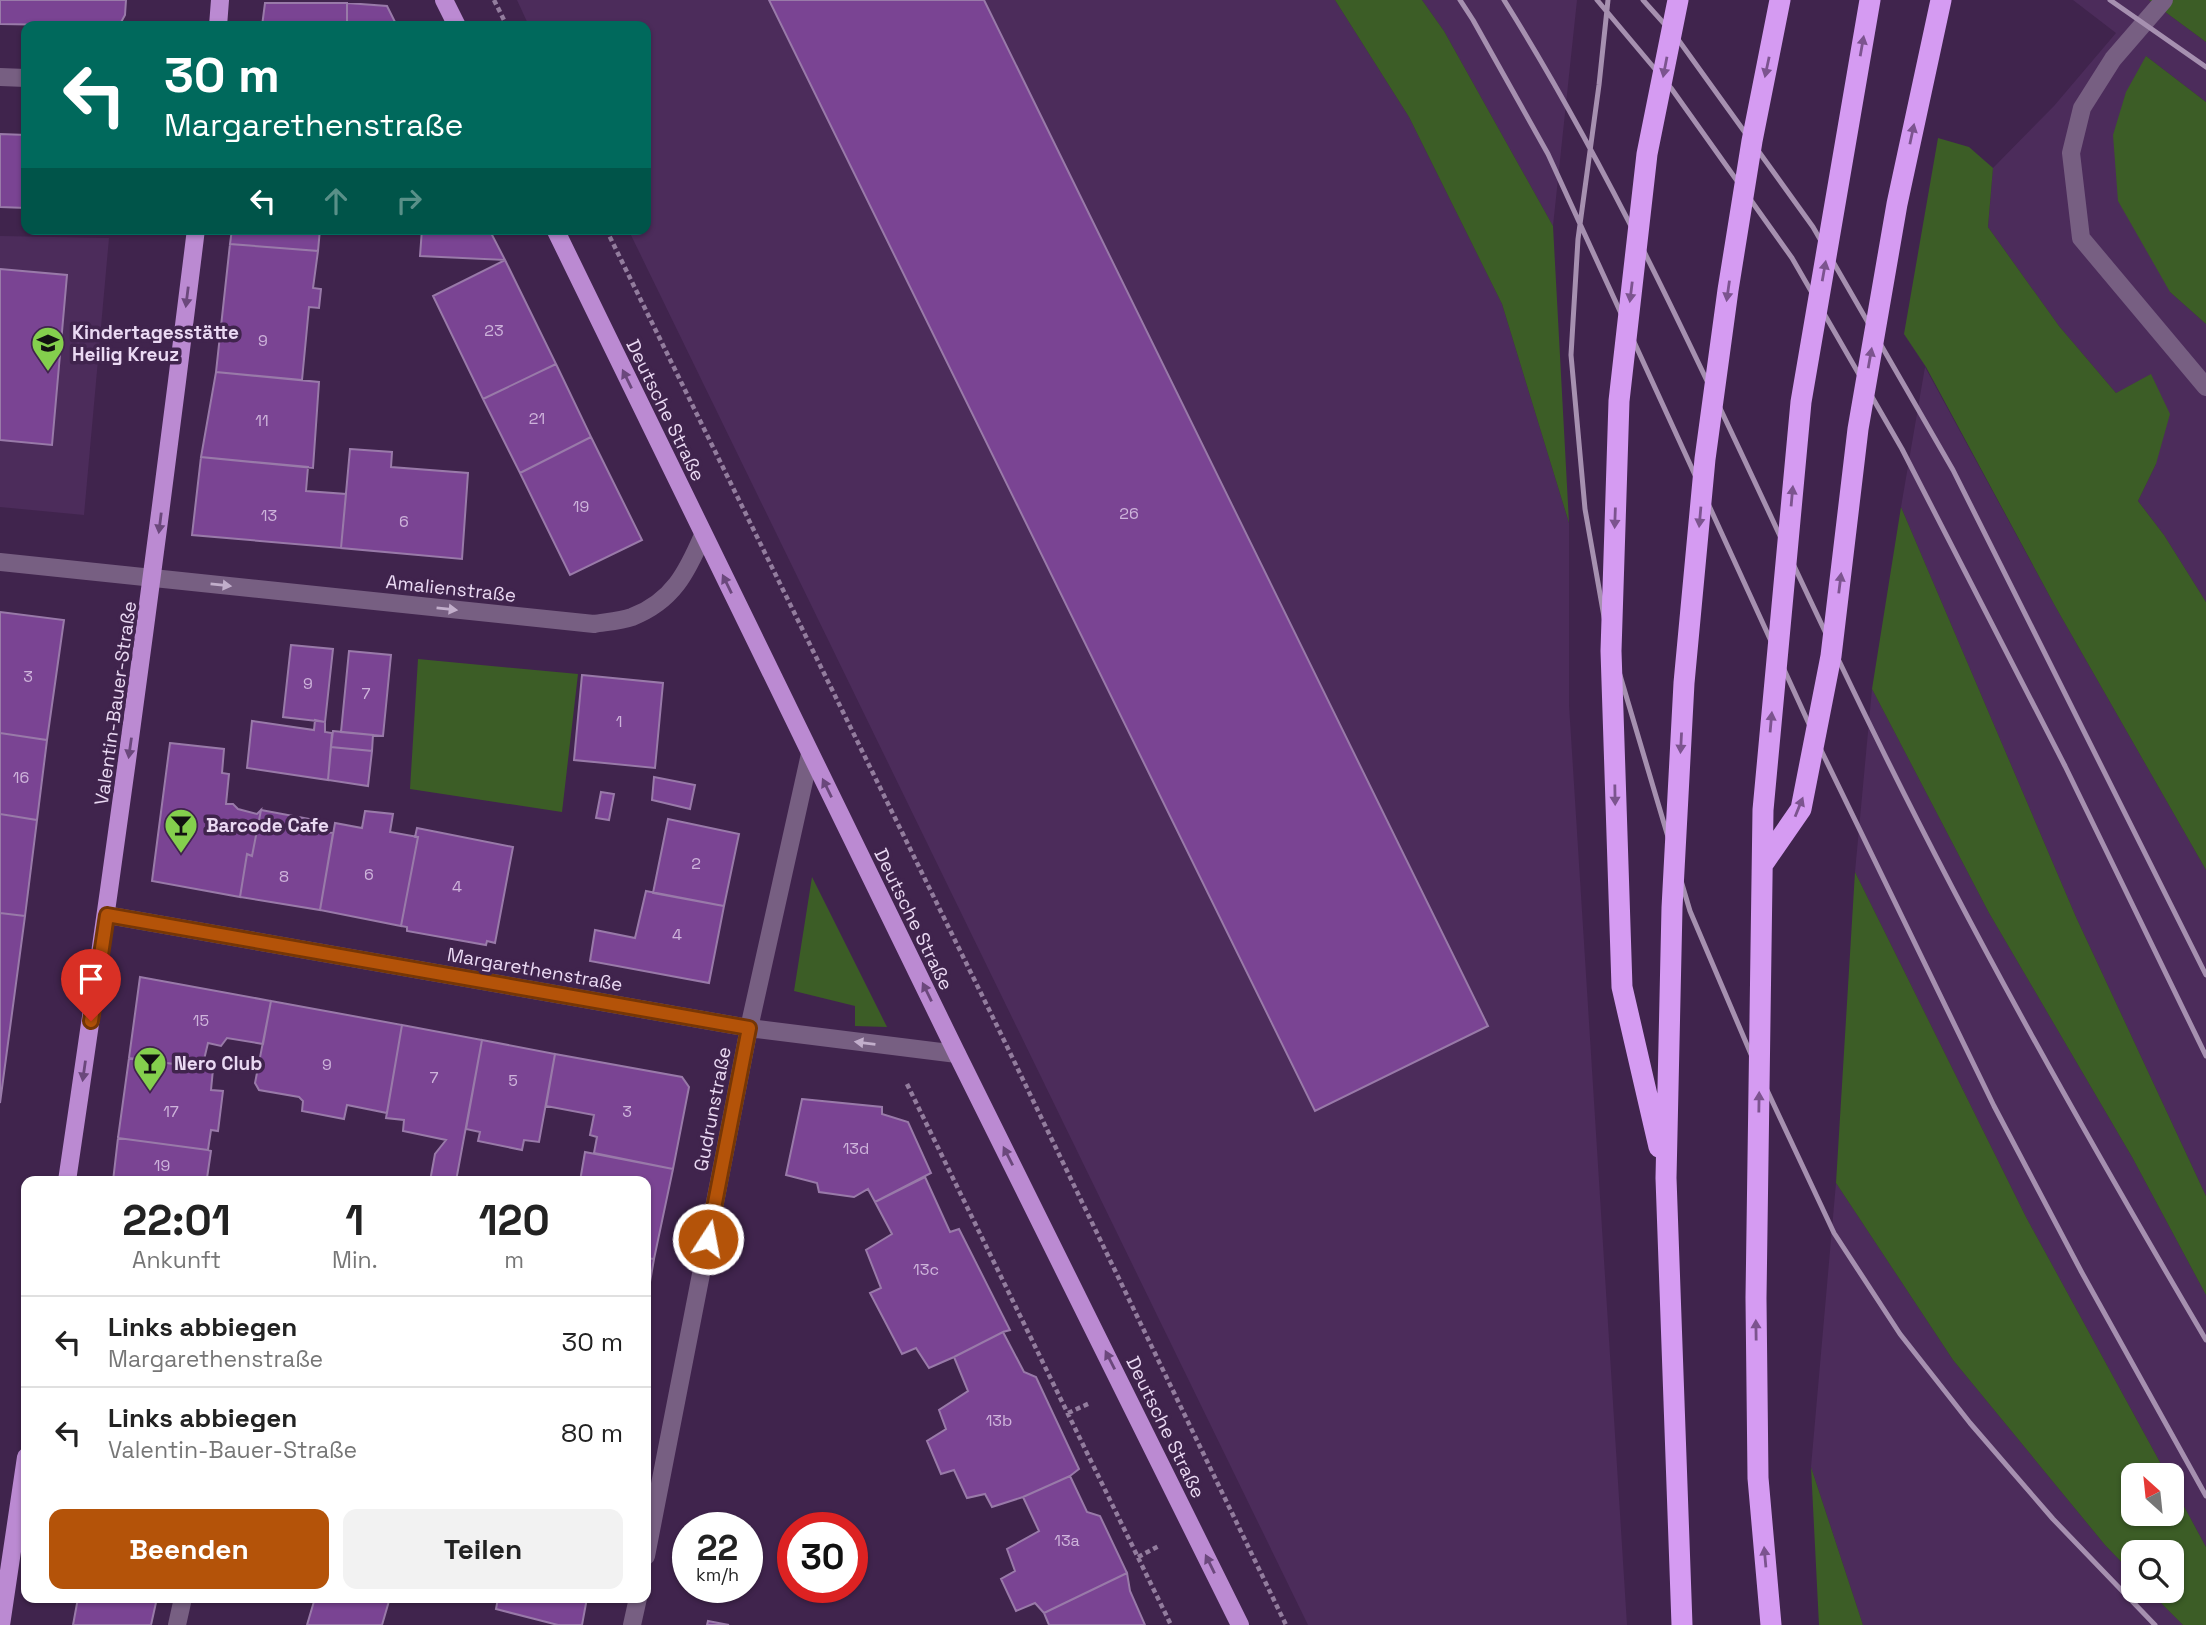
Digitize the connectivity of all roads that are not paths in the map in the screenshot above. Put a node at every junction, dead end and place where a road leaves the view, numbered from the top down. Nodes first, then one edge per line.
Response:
1 (220, 0) edge
2 (444, 0) edge
3 (1678, 0) edge
4 (1780, 0) edge
5 (1870, 0) edge
6 (1941, 0) edge
7 (2164, 0) edge
8 (218, 21) edge
9 (454, 21) edge
10 (0, 77) edge
11 (21, 78) edge
12 (195, 235) edge
13 (558, 235) edge
14 (2206, 387) edge
15 (703, 535) junction
16 (0, 562) edge
17 (153, 578) junction
18 (810, 754) junction
19 (1763, 864) junction
20 (107, 915) junction
21 (749, 1028) junction
22 (957, 1054) junction
23 (68, 1176) edge
24 (1666, 1178) junction
25 (21, 1491) edge
26 (651, 1530) edge
27 (182, 1603) edge
28 (637, 1603) edge
29 (1, 1625) edge
30 (177, 1625) edge
31 (632, 1625) edge
32 (1240, 1625) edge
33 (1682, 1625) edge
34 (1771, 1625) edge

1 - 8 main road
2 - 9 main road
3 -> 24 highway, bridge
4 -> 24 highway, bridge
19 -> 5 highway, bridge
19 -> 6 highway, bridge
7 - 14 street
10 - 11 street
12 -> 17 main road, Valentin-Bauer-Straße
15 -> 13 main road, Deutsche Straße
17 -> 15 street, Amalienstraße
18 -> 15 main road, Deutsche Straße
16 - 17 street, Amalienstraße
17 -> 20 main road, Valentin-Bauer-Straße
18 - 21 street, Gudrunstraße
22 -> 18 main road, Deutsche Straße
34 -> 19 highway, bridge
20 - 21 street, Margarethenstraße
20 -> 23 main road, Valentin-Bauer-Straße
22 -> 21 street, Margarethenstraße
21 - 26 street, Gudrunstraße
32 -> 22 main road, Deutsche Straße
24 - 33 highway, bridge
25 - 29 main road
27 - 30 street
28 - 31 street

